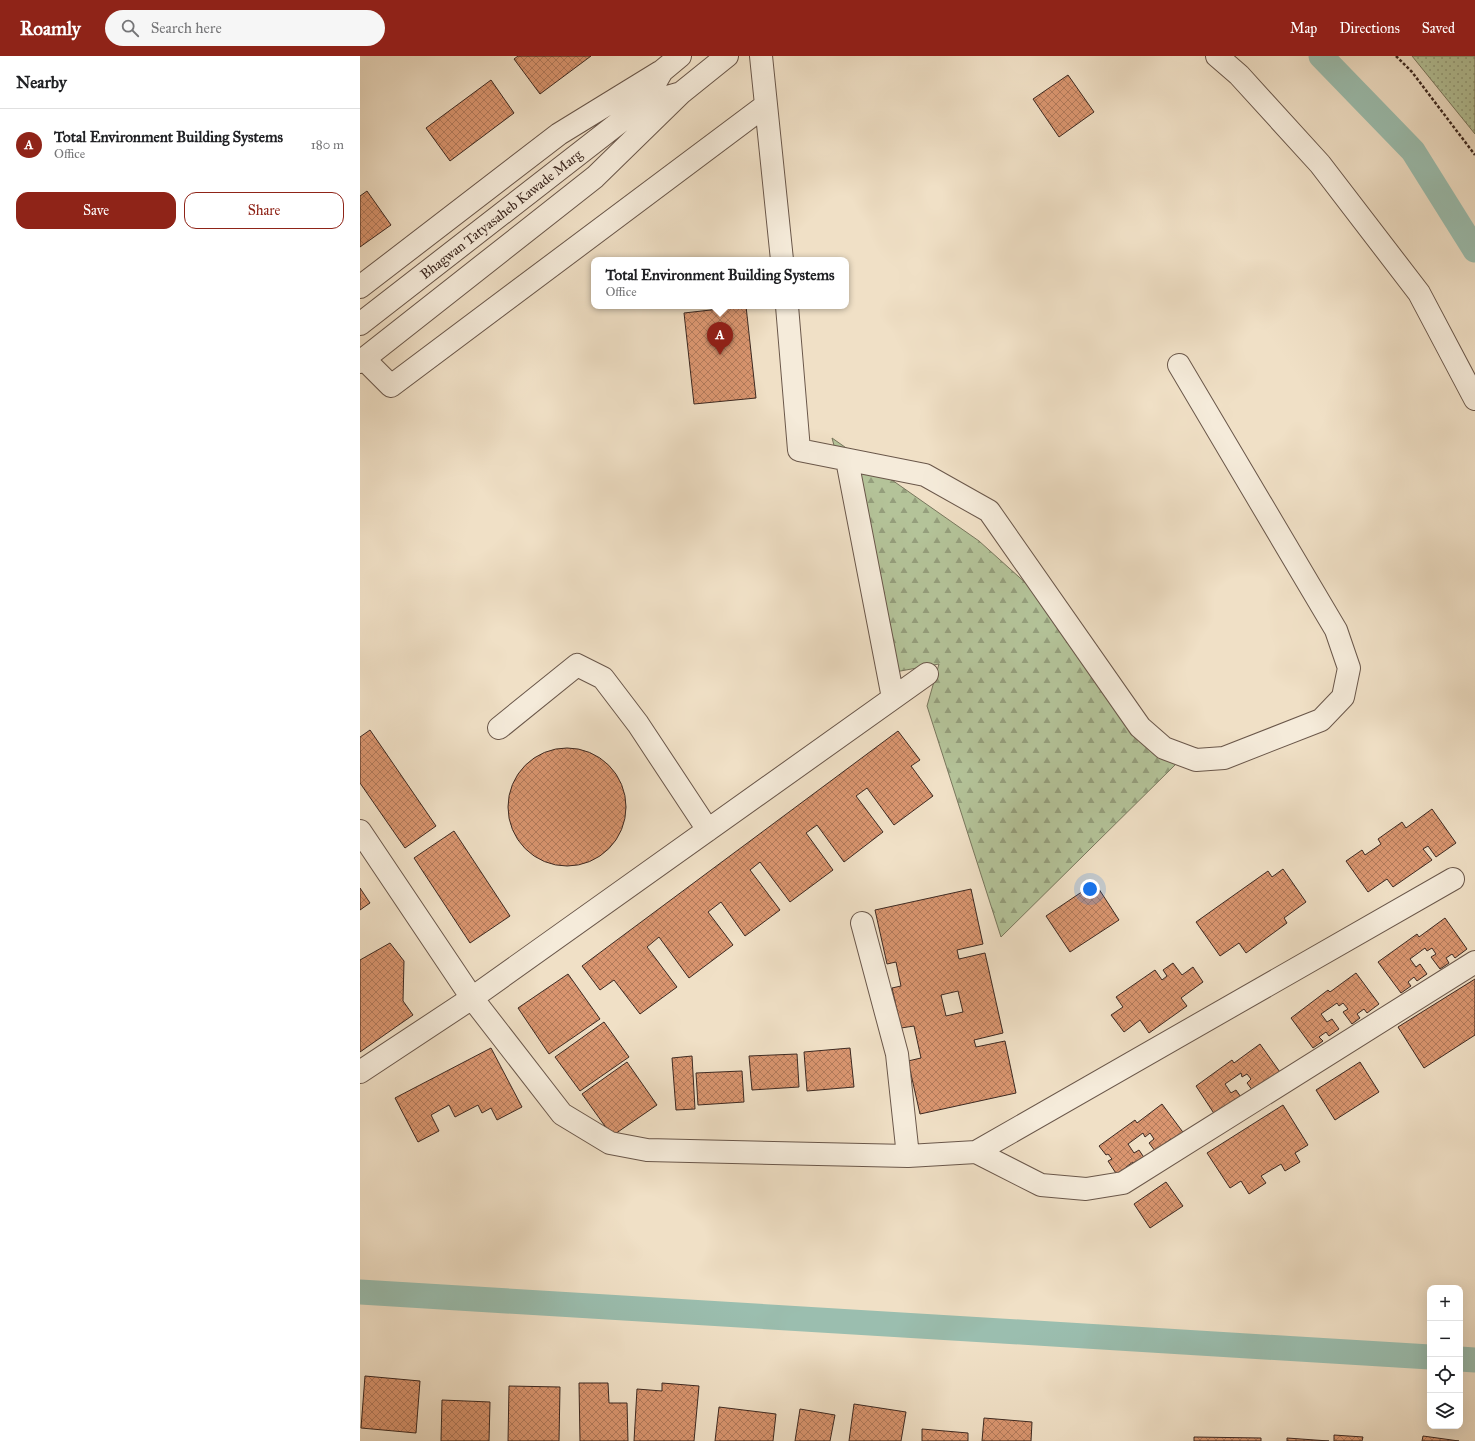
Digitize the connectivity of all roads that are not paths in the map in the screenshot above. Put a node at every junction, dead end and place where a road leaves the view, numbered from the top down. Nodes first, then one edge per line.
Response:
1 (680, 56) edge
2 (727, 56) edge
3 (761, 56) edge
4 (1217, 56) edge
5 (662, 71) junction
6 (681, 93) junction
7 (643, 104) junction
8 (766, 105) junction
9 (782, 257) edge
10 (360, 287) edge
11 (787, 309) edge
12 (360, 324) edge
13 (362, 360) edge
14 (1179, 365) dead end
15 (1475, 399) edge
16 (847, 460) junction
17 (927, 674) dead end
18 (893, 698) junction
19 (499, 728) dead end
20 (708, 830) junction
21 (360, 831) edge
22 (1453, 879) dead end
23 (862, 923) dead end
24 (1475, 962) edge
25 (472, 998) junction
26 (360, 1072) edge
27 (976, 1152) junction
28 (908, 1156) junction

1 - 5 street, Bhagwan Tatyasaheb Kawade Marg
2 - 6 street, Bhagwan Tatyasaheb Kawade Marg
3 - 8 street
4 - 15 street
5 - 7 street, Bhagwan Tatyasaheb Kawade Marg
5 - 10 street
6 - 7 street, Bhagwan Tatyasaheb Kawade Marg
6 - 13 street
7 - 12 street, Bhagwan Tatyasaheb Kawade Marg
8 - 9 street
8 - 13 street
11 - 16 street
14 - 16 street
16 - 18 street
17 - 18 street
18 - 20 street
19 - 20 street
20 - 25 street
21 - 25 street
22 - 27 street
23 - 28 street
24 - 27 street
25 - 26 street
25 - 28 street
27 - 28 street

